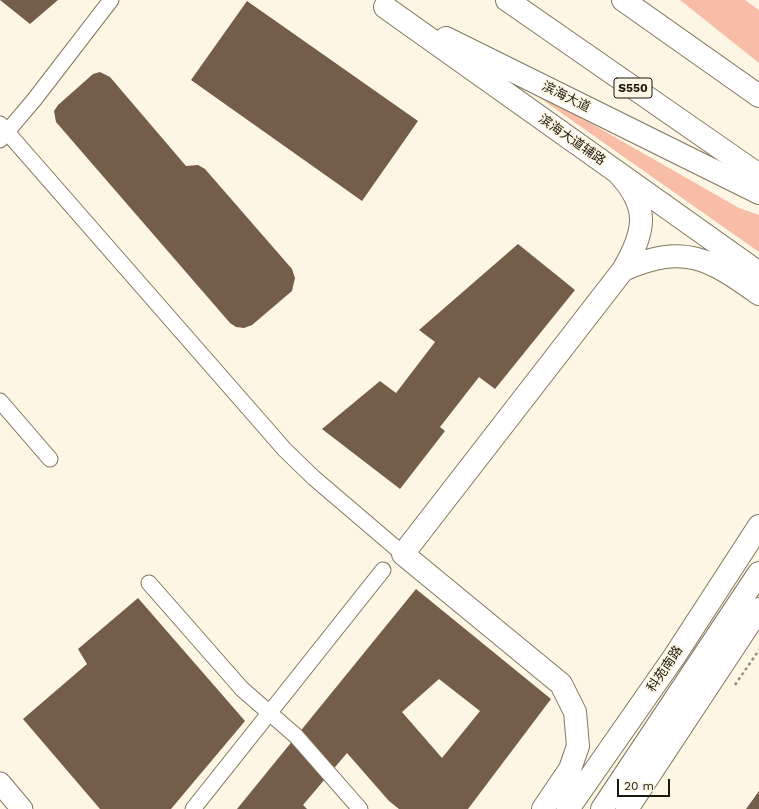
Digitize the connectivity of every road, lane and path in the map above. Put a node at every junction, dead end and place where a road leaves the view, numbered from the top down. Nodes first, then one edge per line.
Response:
1 (111, 0) edge
2 (508, 0) edge
3 (623, 0) edge
4 (648, 0) edge
5 (380, 4) edge
6 (720, 69) junction
7 (759, 96) edge
8 (2, 132) edge
9 (617, 172) junction
10 (759, 175) edge
11 (759, 193) edge
12 (623, 270) junction
13 (759, 273) edge
14 (759, 294) edge
15 (0, 401) edge
16 (50, 459) dead end
17 (759, 526) edge
18 (403, 554) junction
19 (383, 570) dead end
20 (759, 573) edge
21 (150, 583) dead end
22 (759, 609) edge
23 (269, 713) junction
24 (0, 783) edge
25 (22, 809) edge
26 (193, 809) edge
27 (360, 809) edge
28 (543, 809) edge
29 (568, 809) edge
30 (602, 809) edge
31 (627, 809) edge

1 - 8 street
2 - 10 main road, S550
3 - 6 main road
4 - 6 main road
5 - 9 main road, 滨海大道辅路
5 - 11 main road, 滨海大道
6 - 7 main road
8 - 18 street
9 - 12 main road
9 - 13 main road, 滨海大道辅路
12 - 14 main road
12 - 18 main road
15 - 16 street
17 - 29 main road, 科苑南路
18 - 28 main road
19 - 23 street
20 - 30 main road, 科苑南路
21 - 23 street
22 - 31 main road
23 - 26 street
23 - 27 street
24 - 25 main road

